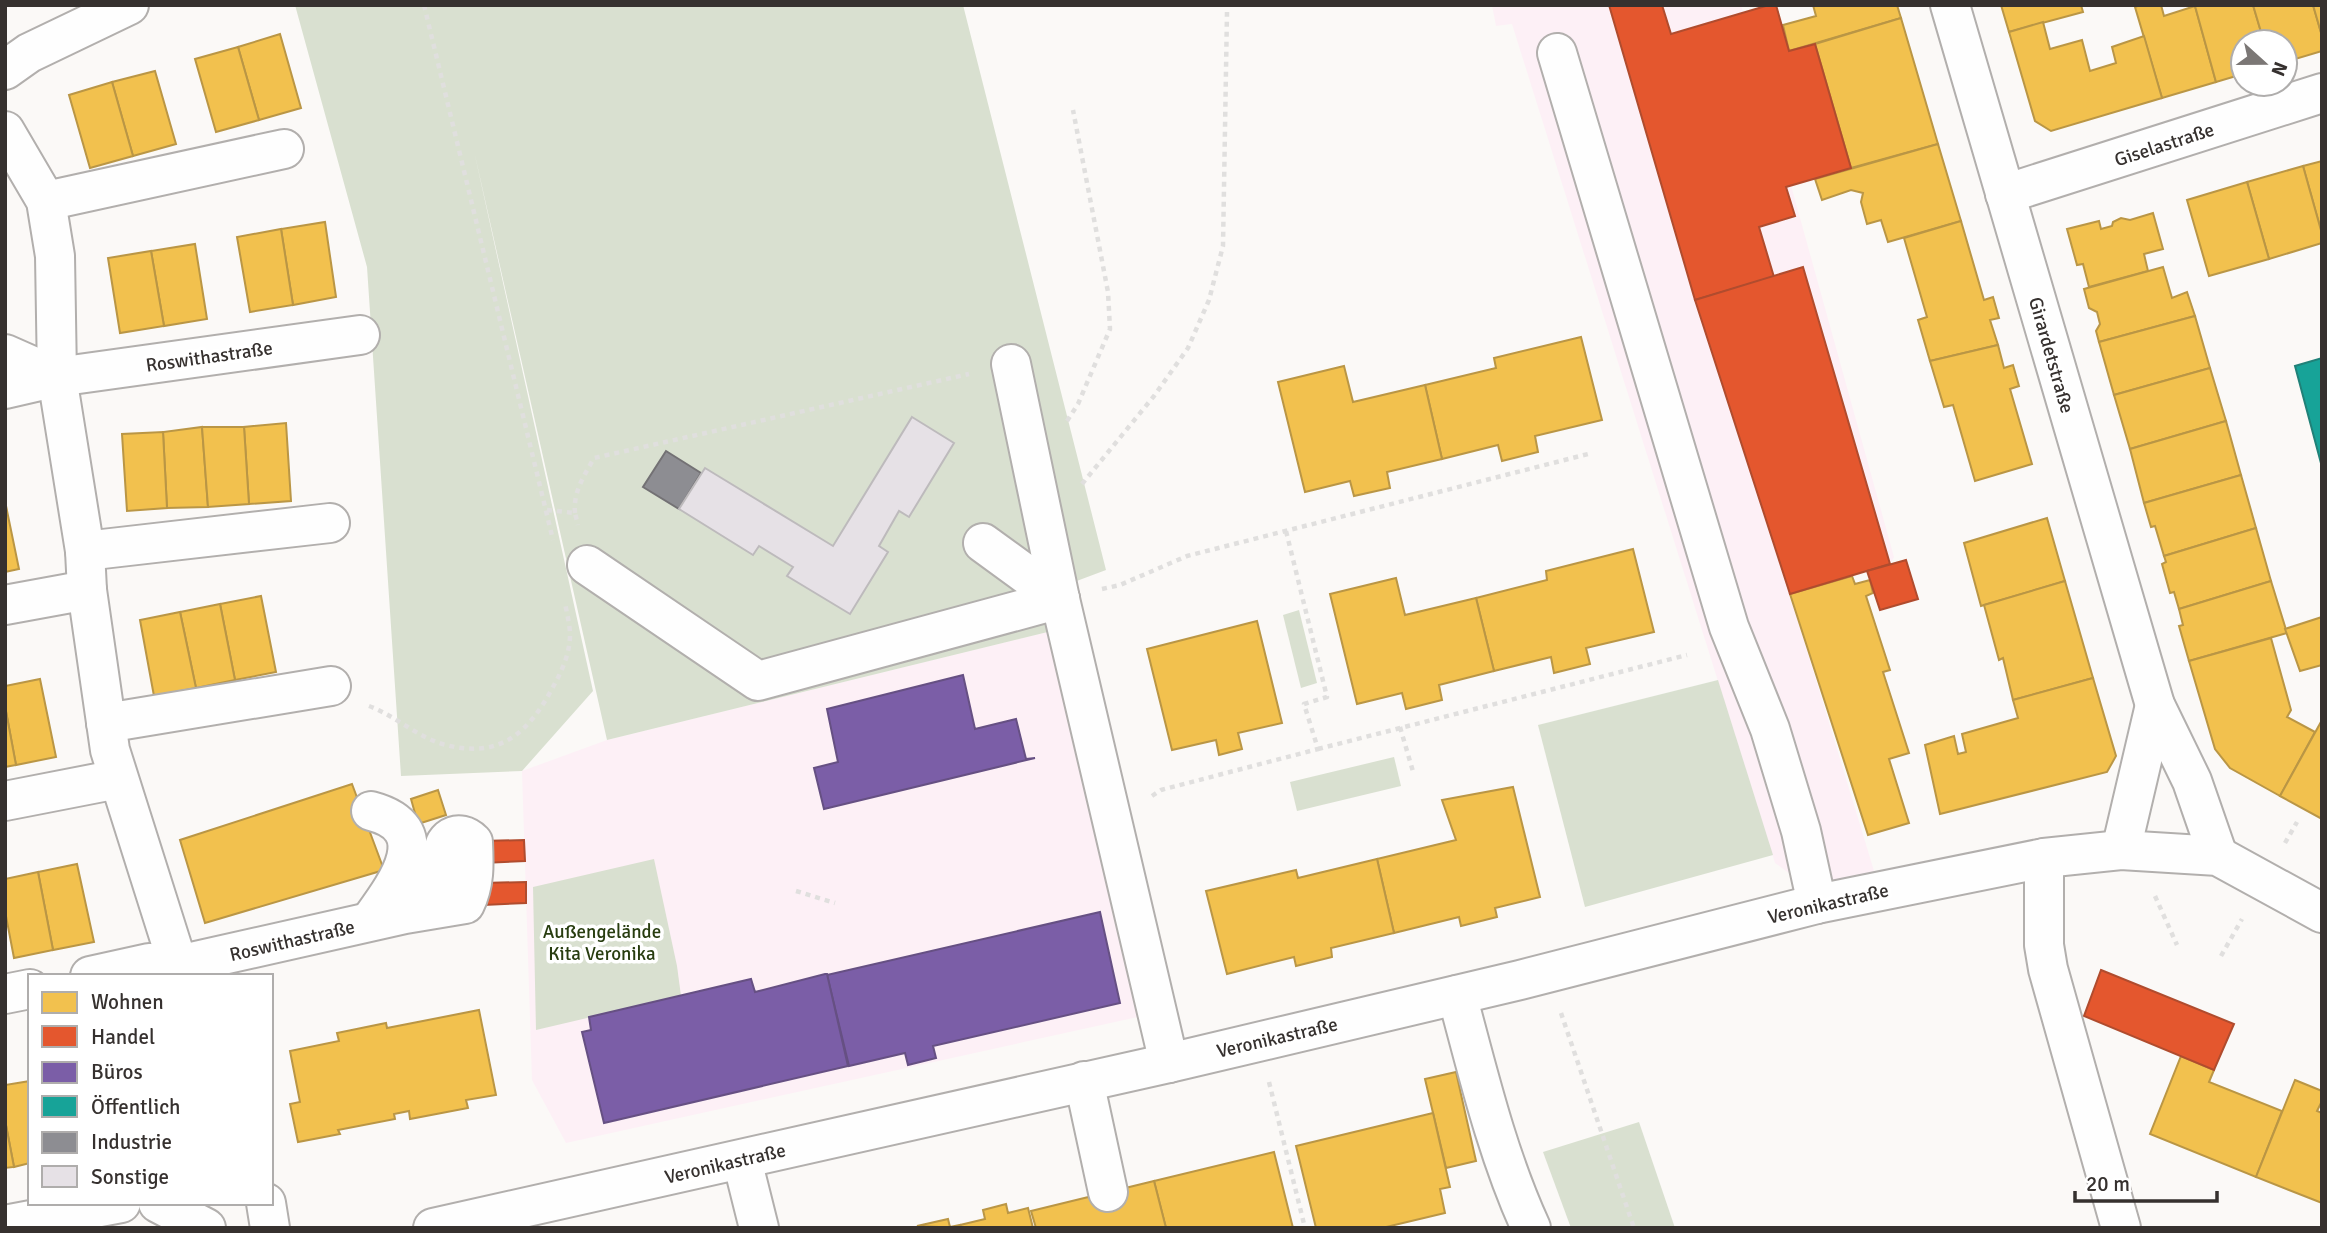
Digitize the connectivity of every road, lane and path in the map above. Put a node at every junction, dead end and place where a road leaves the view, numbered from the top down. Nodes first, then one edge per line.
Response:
1 (129, 5) edge
2 (425, 5) edge
3 (1950, 5) edge
4 (1227, 12) dead end
5 (1557, 53) dead end
6 (5, 70) edge
7 (2322, 93) edge
8 (1073, 110) dead end
9 (5, 131) edge
10 (284, 149) dead end
11 (2006, 194) junction
12 (46, 201) junction
13 (360, 335) dead end
14 (5, 354) edge
15 (1011, 364) joint
16 (57, 377) junction
17 (5, 389) edge
18 (1592, 453) dead end
19 (1033, 474) junction
20 (575, 513) dead end
21 (330, 523) dead end
22 (1045, 529) junction
23 (1286, 530) junction
24 (983, 543) dead end
25 (85, 551) junction
26 (571, 556) joint
27 (87, 590) junction
28 (564, 596) dead end
29 (1060, 599) junction
30 (5, 606) edge
31 (1686, 655) dead end
32 (346, 695) joint
33 (2155, 705) junction
34 (106, 723) junction
35 (1400, 727) junction
36 (1318, 749) junction
37 (1414, 775) dead end
38 (118, 779) junction
39 (5, 801) edge
40 (371, 811) dead end
41 (2297, 822) dead end
42 (1116, 828) junction
43 (2283, 847) dead end
44 (2121, 849) junction
45 (2218, 856) junction
46 (2044, 858) junction
47 (796, 891) dead end
48 (835, 903) dead end
49 (1817, 904) junction
50 (2322, 913) edge
51 (405, 914) dead end
52 (2242, 919) dead end
53 (368, 922) junction
54 (2221, 956) dead end
55 (181, 971) edge
56 (99, 974) edge
57 (28, 989) edge
58 (5, 994) edge
59 (1457, 995) junction
60 (1569, 1040) dead end
61 (1260, 1041) junction
62 (1169, 1063) junction
63 (1084, 1081) junction
64 (742, 1160) junction
65 (1108, 1192) dead end
66 (110, 1205) edge
67 (162, 1205) edge
68 (266, 1205) edge
69 (5, 1225) edge
70 (206, 1228) edge
71 (270, 1228) edge
72 (433, 1228) edge
73 (759, 1228) edge
74 (1305, 1228) edge
75 (1531, 1228) edge
76 (1634, 1228) edge
77 (2121, 1228) edge

1 - 6 street
2 - 26 path
3 - 11 street, Girardetstraße
4 - 22 path
5 - 49 street
7 - 11 street, Giselastraße
8 - 19 path
9 - 12 street
10 - 12 street
11 - 33 street, Girardetstraße
12 - 16 street
13 - 16 street, Roswithastraße
14 - 16 street
15 - 19 street
15 - 20 path
16 - 17 street, Roswithastraße
16 - 25 street
18 - 23 path
19 - 22 street
21 - 25 street
22 - 29 street
23 - 29 path
23 - 36 path
24 - 29 street
25 - 27 street
26 - 29 street
27 - 30 street
27 - 34 street
28 - 32 path
29 - 42 street
31 - 35 path
32 - 34 street
33 - 44 street, Girardetstraße
33 - 45 street, Girardetstraße
34 - 38 street
35 - 36 path
35 - 37 path
36 - 42 path
38 - 39 street
38 - 55 street
40 - 53 street
41 - 43 path
42 - 62 street
44 - 45 street, Veronikastraße
44 - 46 street, Veronikastraße
45 - 50 street
46 - 49 street, Veronikastraße
46 - 77 street
47 - 48 path
49 - 59 street, Veronikastraße
51 - 53 street, Roswithastraße
52 - 54 path
53 - 55 street, Roswithastraße
55 - 56 street, Roswithastraße
57 - 58 street
59 - 61 street, Veronikastraße
59 - 75 street
60 - 76 path
61 - 62 street, Veronikastraße
61 - 74 path
62 - 63 street, Veronikastraße
63 - 64 street, Veronikastraße
63 - 65 street
64 - 72 street, Veronikastraße
64 - 73 street
66 - 69 street
67 - 70 street
68 - 71 street

